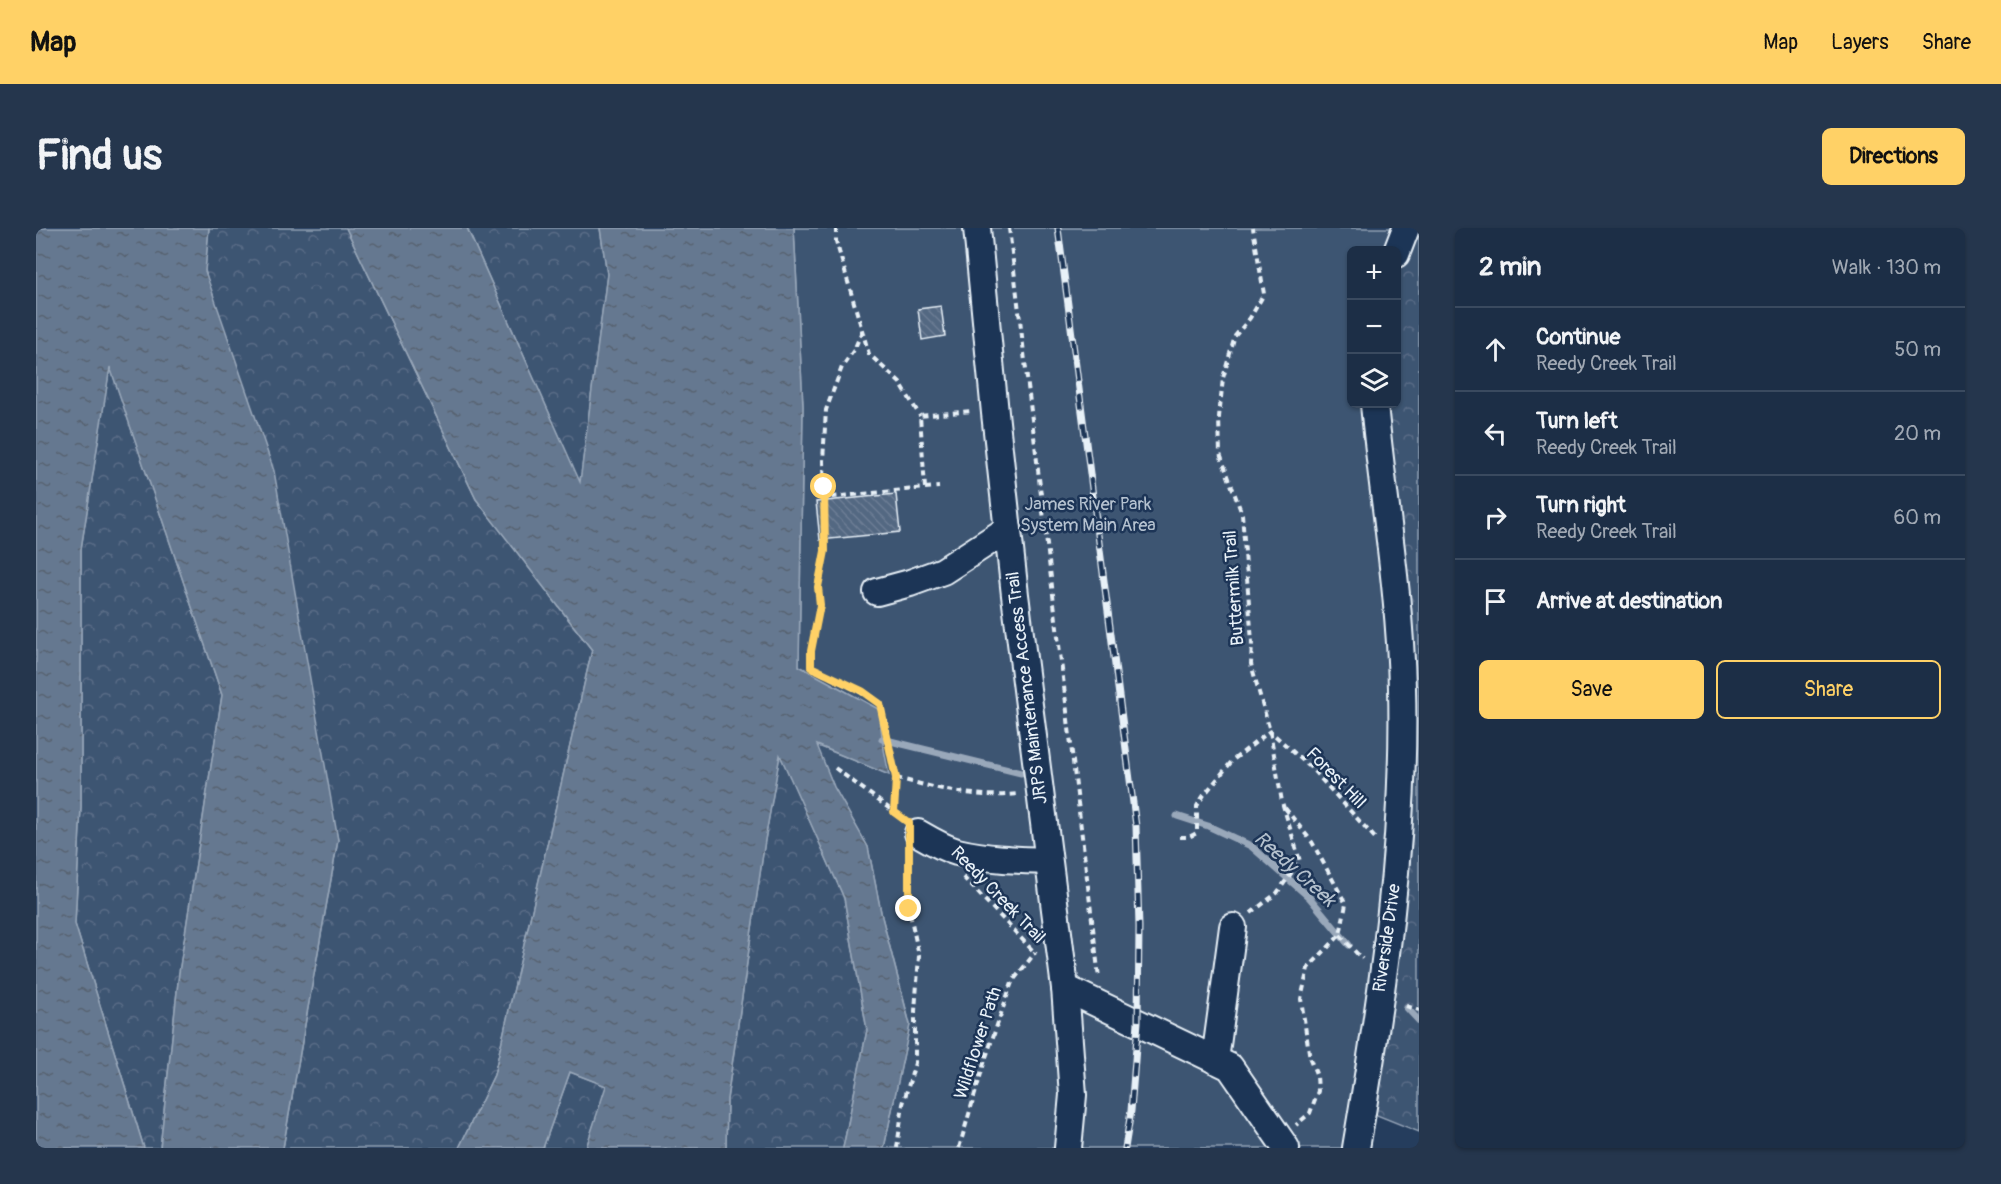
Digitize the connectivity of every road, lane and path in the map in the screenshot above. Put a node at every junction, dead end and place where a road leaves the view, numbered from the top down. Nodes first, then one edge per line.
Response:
1 (836, 228) edge
2 (977, 228) edge
3 (1009, 228) edge
4 (1253, 228) edge
5 (1406, 228) edge
6 (1399, 246) edge
7 (862, 331) junction
8 (1375, 408) edge
9 (994, 409) junction
10 (920, 416) junction
11 (925, 488) junction
12 (939, 488) dead end
13 (821, 498) dead end
14 (1008, 529) junction
15 (877, 592) dead end
16 (1270, 731) junction
17 (835, 768) dead end
18 (896, 778) junction
19 (1021, 794) dead end
20 (1282, 802) junction
21 (894, 812) junction
22 (914, 828) junction
23 (1180, 837) dead end
24 (1381, 844) dead end
25 (1048, 861) junction
26 (959, 873) dead end
27 (1233, 927) joint
28 (1340, 935) junction
29 (1035, 953) junction
30 (1365, 962) dead end
31 (1065, 988) junction
32 (1102, 1005) junction
33 (1406, 1006) dead end
34 (1419, 1010) edge
35 (1215, 1060) junction
36 (1283, 1141) edge
37 (897, 1148) edge
38 (959, 1148) edge
39 (1068, 1148) edge
40 (1356, 1148) edge

1 - 7 path
2 - 9 street, JRPS Maintenance Access Trail
3 - 32 path
4 - 16 path, Buttermilk Trail
5 - 6 street
7 - 10 path
7 - 18 path
8 - 40 street, Riverside Drive
9 - 10 path
9 - 14 street, JRPS Maintenance Access Trail
10 - 11 path
11 - 12 path
11 - 13 path, bridge
14 - 15 street
14 - 25 street, JRPS Maintenance Access Trail
16 - 20 path, Buttermilk Trail
16 - 23 path
16 - 24 path, Forest Hill
17 - 21 path
18 - 19 path
18 - 21 path
20 - 27 path, Buttermilk Trail
20 - 28 path
21 - 22 path
22 - 25 street
22 - 37 path
25 - 31 street, JRPS Maintenance Access Trail
26 - 29 path, Reedy Creek Trail
27 - 35 street
28 - 30 path
28 - 36 path
29 - 31 path, Reedy Creek Trail
29 - 38 path, Wildflower Path
31 - 32 street
31 - 39 street, JRPS Maintenance Access Trail
32 - 35 street
33 - 34 path
35 - 36 street

